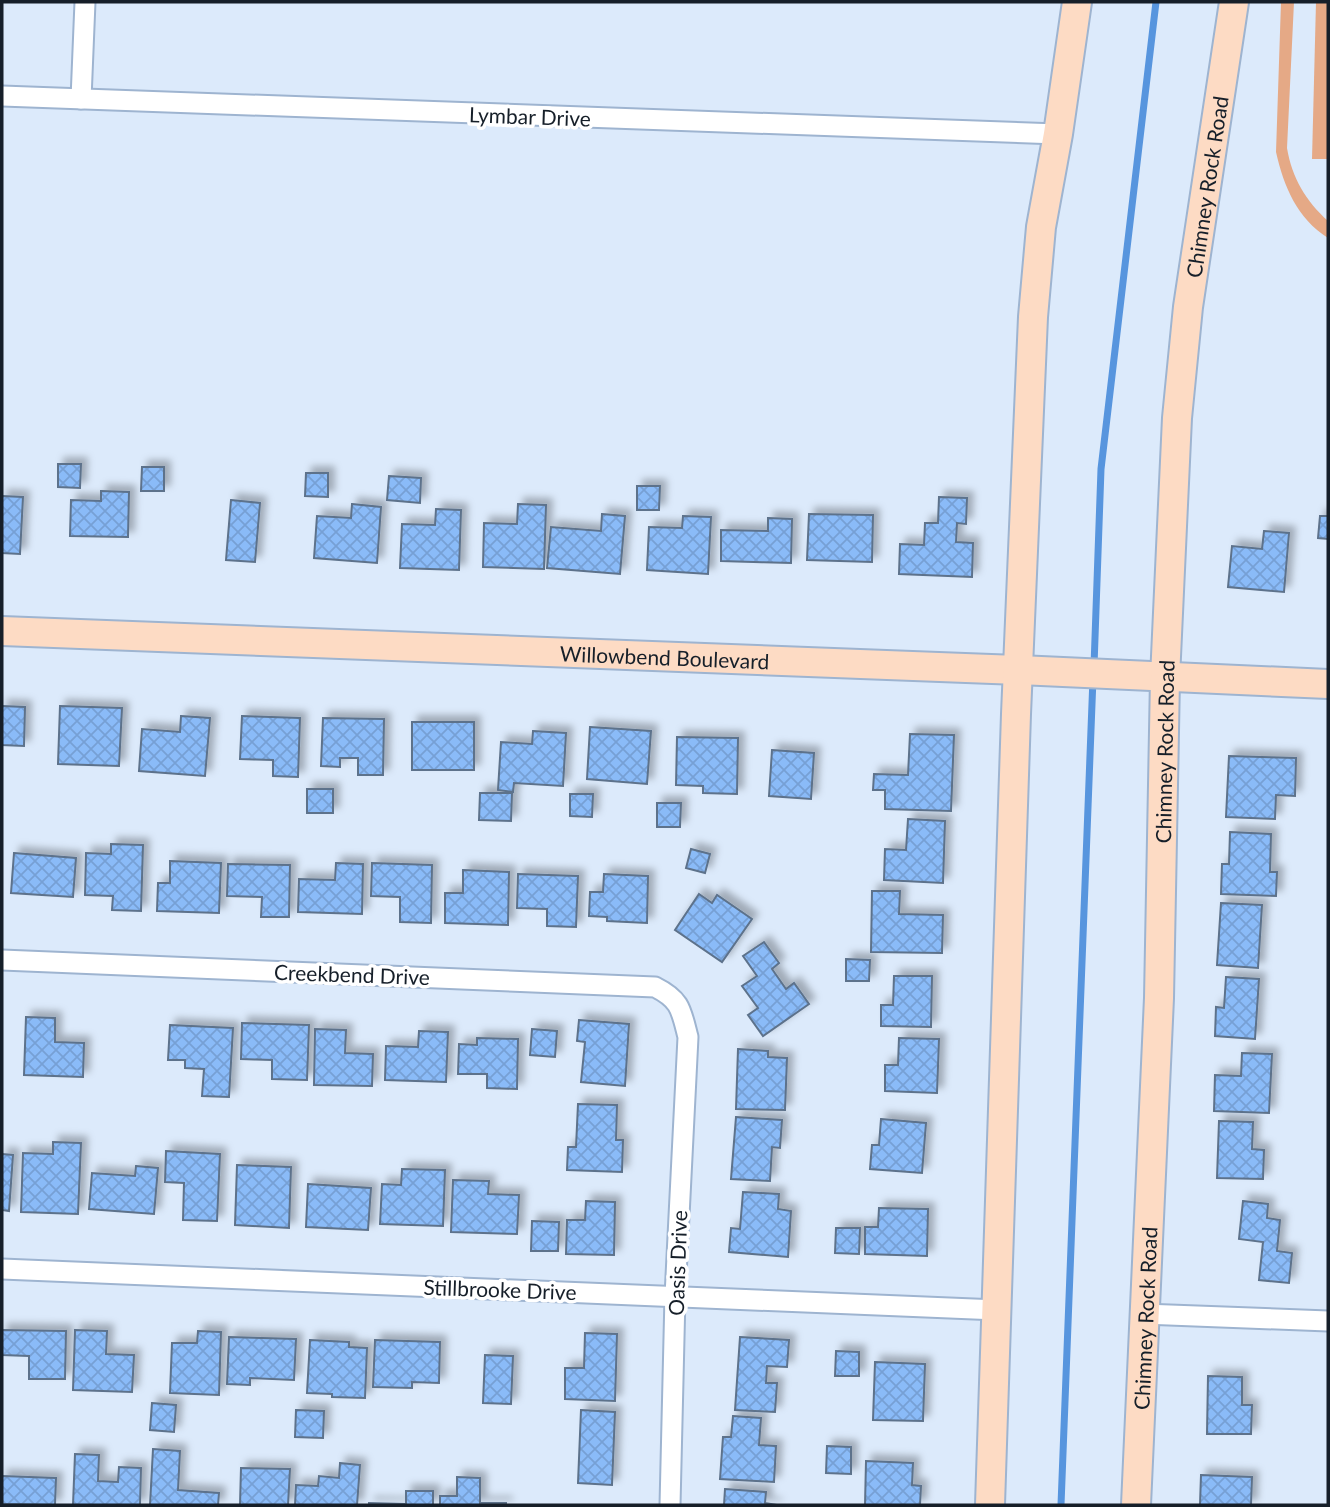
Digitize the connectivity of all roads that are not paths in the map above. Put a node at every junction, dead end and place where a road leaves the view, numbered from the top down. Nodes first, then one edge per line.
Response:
1 (85, 2) edge
2 (1077, 2) edge
3 (1234, 2) edge
4 (2, 96) edge
5 (81, 99) junction
6 (1058, 134) junction
7 (2, 631) edge
8 (1019, 670) junction
9 (1165, 678) junction
10 (1328, 684) edge
11 (2, 960) edge
12 (684, 1021) joint
13 (2, 1269) edge
14 (675, 1296) junction
15 (998, 1310) junction
16 (1143, 1314) junction
17 (1328, 1321) edge
18 (670, 1505) edge
19 (990, 1505) edge
20 (1136, 1505) edge

1 - 5 street
2 - 6 main road
3 - 9 main road, Chimney Rock Road
4 - 5 street, Lymbar Drive
5 - 6 street, Lymbar Drive
6 - 8 main road
7 - 8 main road, Willowbend Boulevard
8 - 9 main road, Willowbend Boulevard
8 - 15 main road
9 - 10 main road, Willowbend Boulevard
9 - 16 main road, Chimney Rock Road
11 - 12 street, Creekbend Drive
12 - 14 street, Oasis Drive
13 - 14 street, Stillbrooke Drive
14 - 15 street, Stillbrooke Drive
14 - 18 street, Oasis Drive
15 - 19 main road
16 - 17 street
16 - 20 main road, Chimney Rock Road

